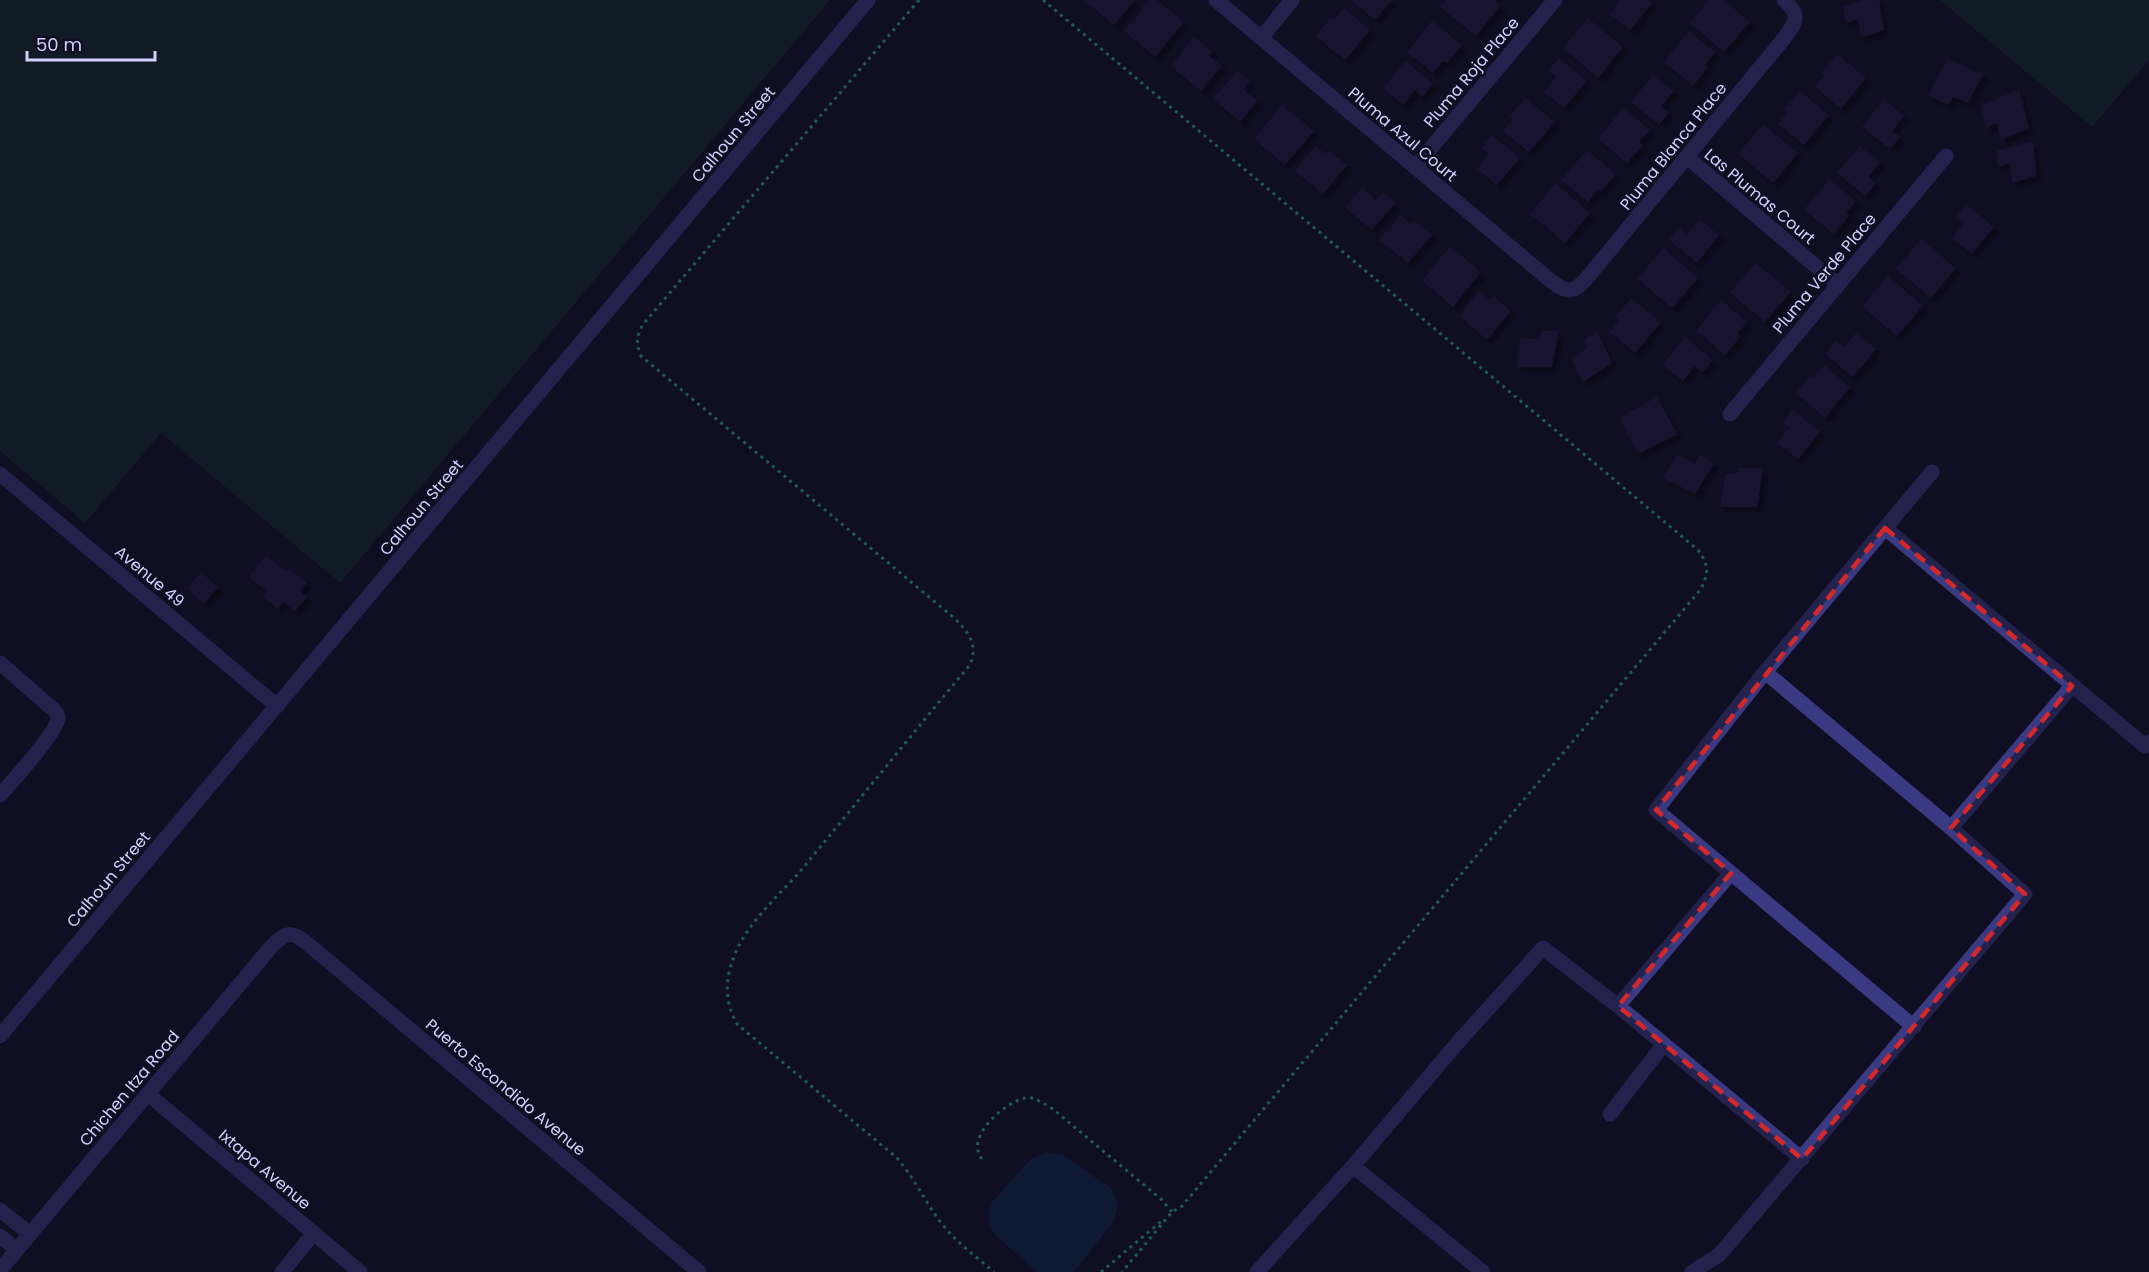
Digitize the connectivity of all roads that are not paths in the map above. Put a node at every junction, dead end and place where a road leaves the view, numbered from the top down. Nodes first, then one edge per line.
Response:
1 (868, 0) edge
2 (1216, 0) edge
3 (1292, 0) edge
4 (1555, 0) edge
5 (1784, 0) edge
6 (1260, 38) junction
7 (1946, 156) dead end
8 (1687, 157) junction
9 (1415, 167) junction
10 (1839, 285) junction
11 (1570, 291) joint
12 (1730, 414) dead end
13 (1932, 472) dead end
14 (0, 474) edge
15 (1885, 528) junction
16 (0, 663) edge
17 (1765, 672) junction
18 (2073, 686) junction
19 (277, 706) junction
20 (2149, 742) edge
21 (0, 795) edge
22 (1951, 828) junction
23 (1731, 873) junction
24 (288, 934) joint
25 (1618, 1006) junction
26 (1914, 1027) junction
27 (0, 1036) edge
28 (1664, 1044) junction
29 (148, 1094) junction
30 (1610, 1114) dead end
31 (1802, 1159) junction
32 (1353, 1166) junction
33 (0, 1210) edge
34 (314, 1233) junction
35 (30, 1234) junction
36 (0, 1236) edge
37 (17, 1250) junction
38 (0, 1270) edge
39 (282, 1272) edge
40 (360, 1272) edge
41 (699, 1272) edge
42 (1257, 1272) edge
43 (1483, 1272) edge
44 (1692, 1272) edge

1 - 19 street, Calhoun Street
2 - 6 street, Pluma Azul Court
3 - 6 street
4 - 9 street, Pluma Roja Place
5 - 8 street, Pluma Blanca Place
6 - 9 street, Pluma Azul Court
7 - 10 street, Pluma Verde Place
8 - 10 street, Las Plumas Court
8 - 11 street, Pluma Blanca Place
9 - 11 street, Pluma Azul Court
10 - 12 street, Pluma Verde Place
13 - 15 street
14 - 19 street, Avenue 49
15 - 17 street
15 - 18 street
16 - 21 street
17 - 22 street
17 - 23 street
18 - 20 street
18 - 22 street
19 - 27 street, Calhoun Street
22 - 26 street
23 - 25 street
23 - 26 street
24 - 29 street, Chichen Itza Road
24 - 41 street, Puerto Escondido Avenue
25 - 28 street
25 - 32 street
26 - 31 street
28 - 30 street
28 - 31 street
29 - 34 street, Ixtapa Avenue
29 - 35 street, Chichen Itza Road
31 - 44 street
32 - 42 street
32 - 43 street
33 - 35 street
34 - 39 street
34 - 40 street, Ixtapa Avenue
35 - 37 street, Chichen Itza Road
36 - 37 street
37 - 38 street, Chichen Itza Road

